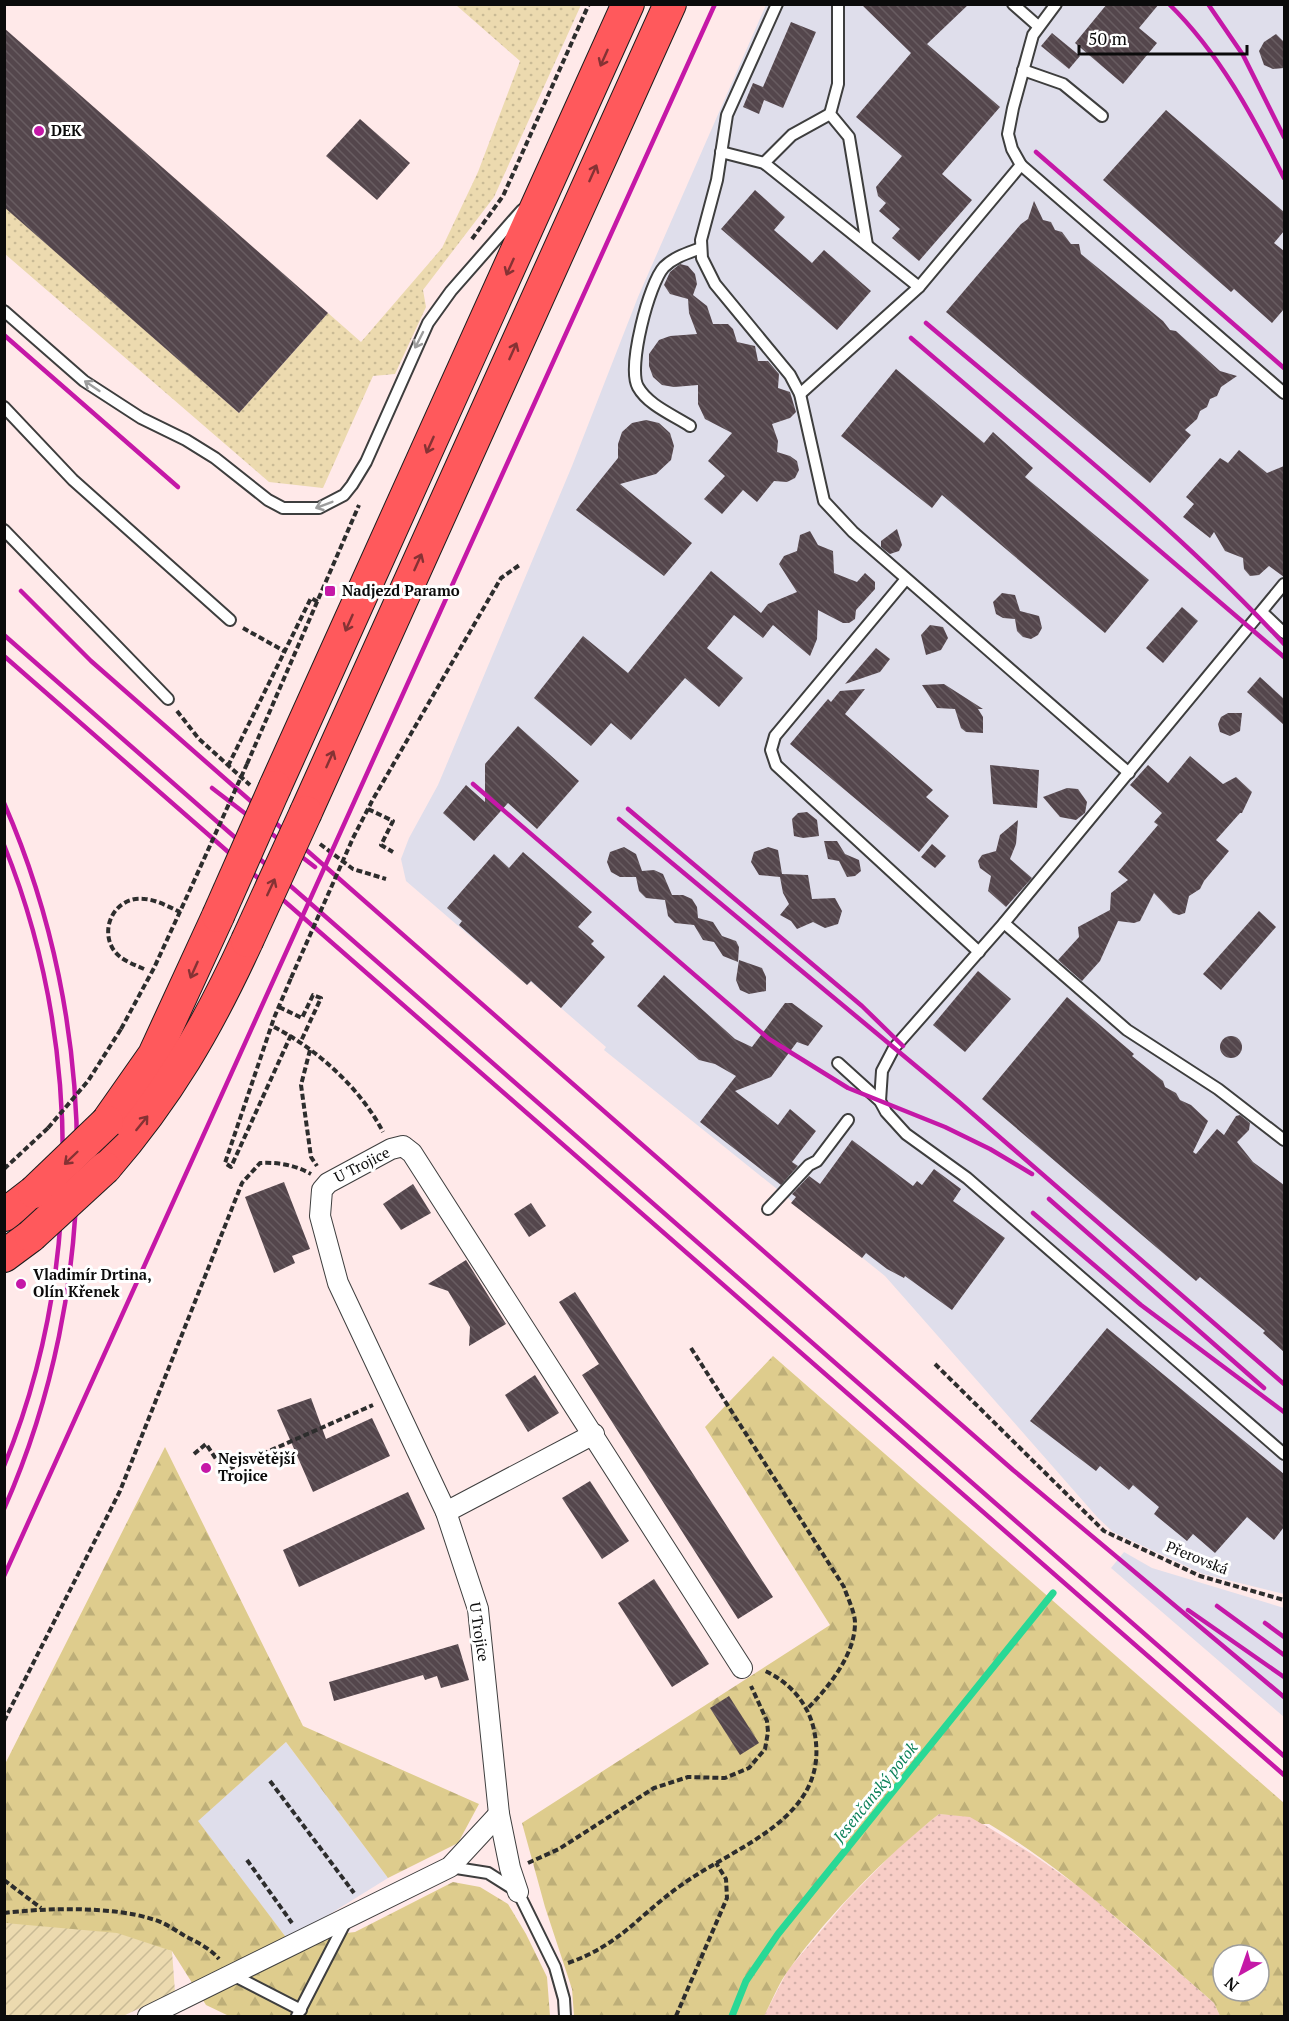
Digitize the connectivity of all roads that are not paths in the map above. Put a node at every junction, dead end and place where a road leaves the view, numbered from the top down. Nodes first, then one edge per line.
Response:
1 (628, 4) edge
2 (670, 4) edge
3 (777, 4) edge
4 (838, 4) edge
5 (1013, 4) edge
6 (1056, 4) edge
7 (1038, 26) junction
8 (1023, 70) junction
9 (830, 114) junction
10 (1102, 116) dead end
11 (721, 152) junction
12 (764, 163) junction
13 (1021, 165) junction
14 (551, 176) junction
15 (867, 245) junction
16 (701, 248) junction
17 (919, 287) junction
18 (4, 310) edge
19 (1284, 393) edge
20 (800, 394) junction
21 (4, 407) edge
22 (690, 426) dead end
23 (4, 530) edge
24 (906, 579) junction
25 (1284, 584) edge
26 (1262, 612) junction
27 (230, 620) road end
28 (1284, 633) edge
29 (168, 699) dead end
30 (1128, 773) junction
31 (1005, 923) junction
32 (979, 952) junction
33 (838, 1063) dead end
34 (880, 1101) junction
35 (848, 1120) dead end
36 (1284, 1140) edge
37 (34, 1192) junction
38 (4, 1207) edge
39 (768, 1209) dead end
40 (4, 1215) edge
41 (4, 1256) edge
42 (594, 1434) junction
43 (1284, 1454) edge
44 (446, 1512) junction
45 (742, 1668) road end
46 (499, 1814) junction
47 (450, 1867) junction
48 (518, 1892) junction
49 (357, 1912) junction
50 (231, 1974) junction
51 (299, 2013) edge
52 (148, 2016) edge
53 (565, 2016) edge

1 -> 14 main road
41 -> 2 main road, bridge
3 - 11 lane
4 - 9 lane
5 - 7 lane
6 - 7 lane
7 - 8 lane
8 - 10 lane
8 - 13 lane
9 - 12 lane
9 - 15 lane
11 - 12 lane
11 - 16 lane
12 - 15 lane
13 - 17 lane
13 - 19 lane
14 -> 18 lane
14 -> 37 main road, bridge
15 - 17 lane
16 - 20 lane
16 - 22 lane
17 - 20 lane
20 - 24 lane
21 - 27 lane
23 - 29 lane
24 - 30 lane
24 - 32 lane
25 - 26 lane
26 - 28 lane
26 - 30 lane
30 - 31 lane
31 - 32 lane
31 - 36 lane
32 - 34 lane
33 - 34 lane
34 - 43 lane
35 - 39 lane
37 - 38 lane
37 - 40 main road
42 - 44 street
42 - 44 street, U Trojice
42 - 45 street, U Trojice
44 - 46 street, U Trojice
46 - 47 street
46 - 48 street, U Trojice
47 - 48 lane
47 - 49 street
48 - 53 lane
49 - 50 street
49 - 51 lane
50 - 51 lane
50 - 52 street

